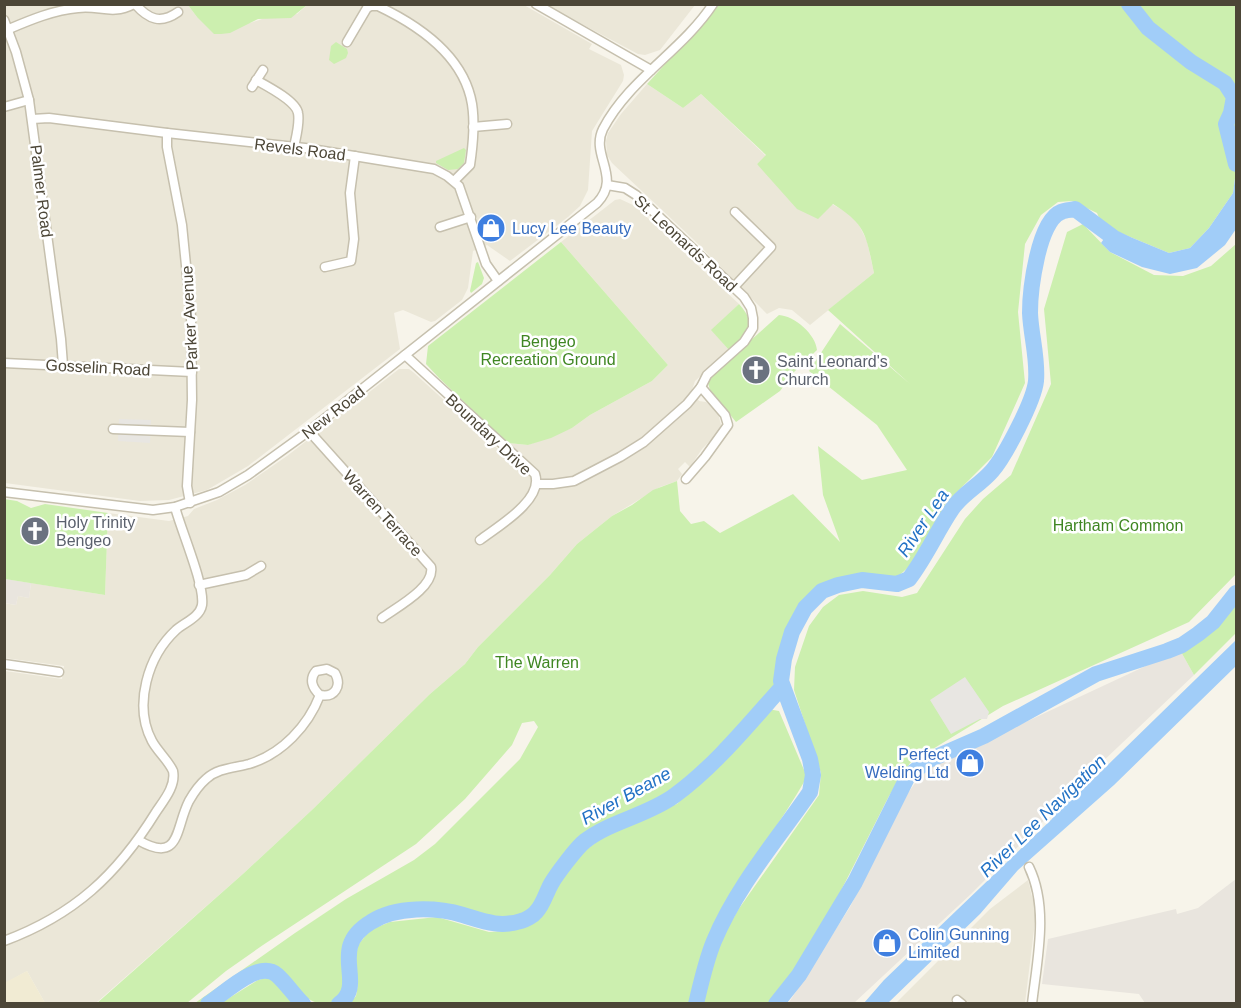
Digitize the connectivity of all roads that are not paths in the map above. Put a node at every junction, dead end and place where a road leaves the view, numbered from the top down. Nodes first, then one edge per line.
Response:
1 (134, 4) edge
2 (536, 4) edge
3 (713, 4) edge
4 (178, 12) dead end
5 (7, 25) edge
6 (347, 42) dead end
7 (263, 70) dead end
8 (651, 70) junction
9 (29, 100) junction
10 (4, 107) edge
11 (32, 119) junction
12 (507, 124) dead end
13 (473, 127) junction
14 (167, 133) junction
15 (294, 147) junction
16 (355, 156) junction
17 (454, 181) junction
18 (607, 185) junction
19 (735, 212) dead end
20 (471, 217) junction
21 (440, 227) dead end
22 (326, 267) dead end
23 (498, 281) junction
24 (734, 287) junction
25 (405, 355) junction
26 (4, 363) edge
27 (63, 365) junction
28 (192, 372) junction
29 (701, 387) junction
30 (113, 429) dead end
31 (309, 431) junction
32 (190, 432) junction
33 (686, 478) dead end
34 (537, 484) junction
35 (4, 492) edge
36 (190, 503) junction
37 (175, 507) junction
38 (480, 540) dead end
39 (261, 566) dead end
40 (199, 585) junction
41 (382, 618) dead end
42 (4, 664) edge
43 (59, 672) dead end
44 (320, 695) dead end
45 (138, 840) junction
46 (1029, 867) dead end
47 (4, 941) edge
48 (1032, 1004) edge

1 - 4 street
1 - 5 street
2 - 8 street
3 - 8 street
5 - 9 street, Palmer Road
6 - 13 street
7 - 15 street
8 - 18 street
9 - 10 street
9 - 11 street, Palmer Road
11 - 14 street, Revels Road
11 - 27 street, Palmer Road
12 - 13 street
13 - 17 street
14 - 15 street, Revels Road
14 - 28 street, Parker Avenue
15 - 16 street, Revels Road
16 - 17 street, Revels Road
16 - 22 street
17 - 20 street
18 - 23 street, New Road
18 - 24 street, St. Leonards Road
19 - 24 street
20 - 21 street
20 - 23 street
23 - 25 street, New Road
24 - 29 street, St. Leonards Road
25 - 31 street, New Road
25 - 34 street, Boundary Drive
26 - 27 street, Gosselin Road
27 - 28 street, Gosselin Road
28 - 32 street, Parker Avenue
29 - 33 street
29 - 34 street, St. Leonards Road
30 - 32 street
31 - 36 street, New Road
31 - 41 street, Warren Terrace
32 - 36 street, Parker Avenue
34 - 38 street, Boundary Drive
35 - 37 street, New Road
36 - 37 street, New Road
37 - 40 street
39 - 40 street
40 - 45 street
42 - 43 street
44 - 45 street
45 - 47 street
46 - 48 street

